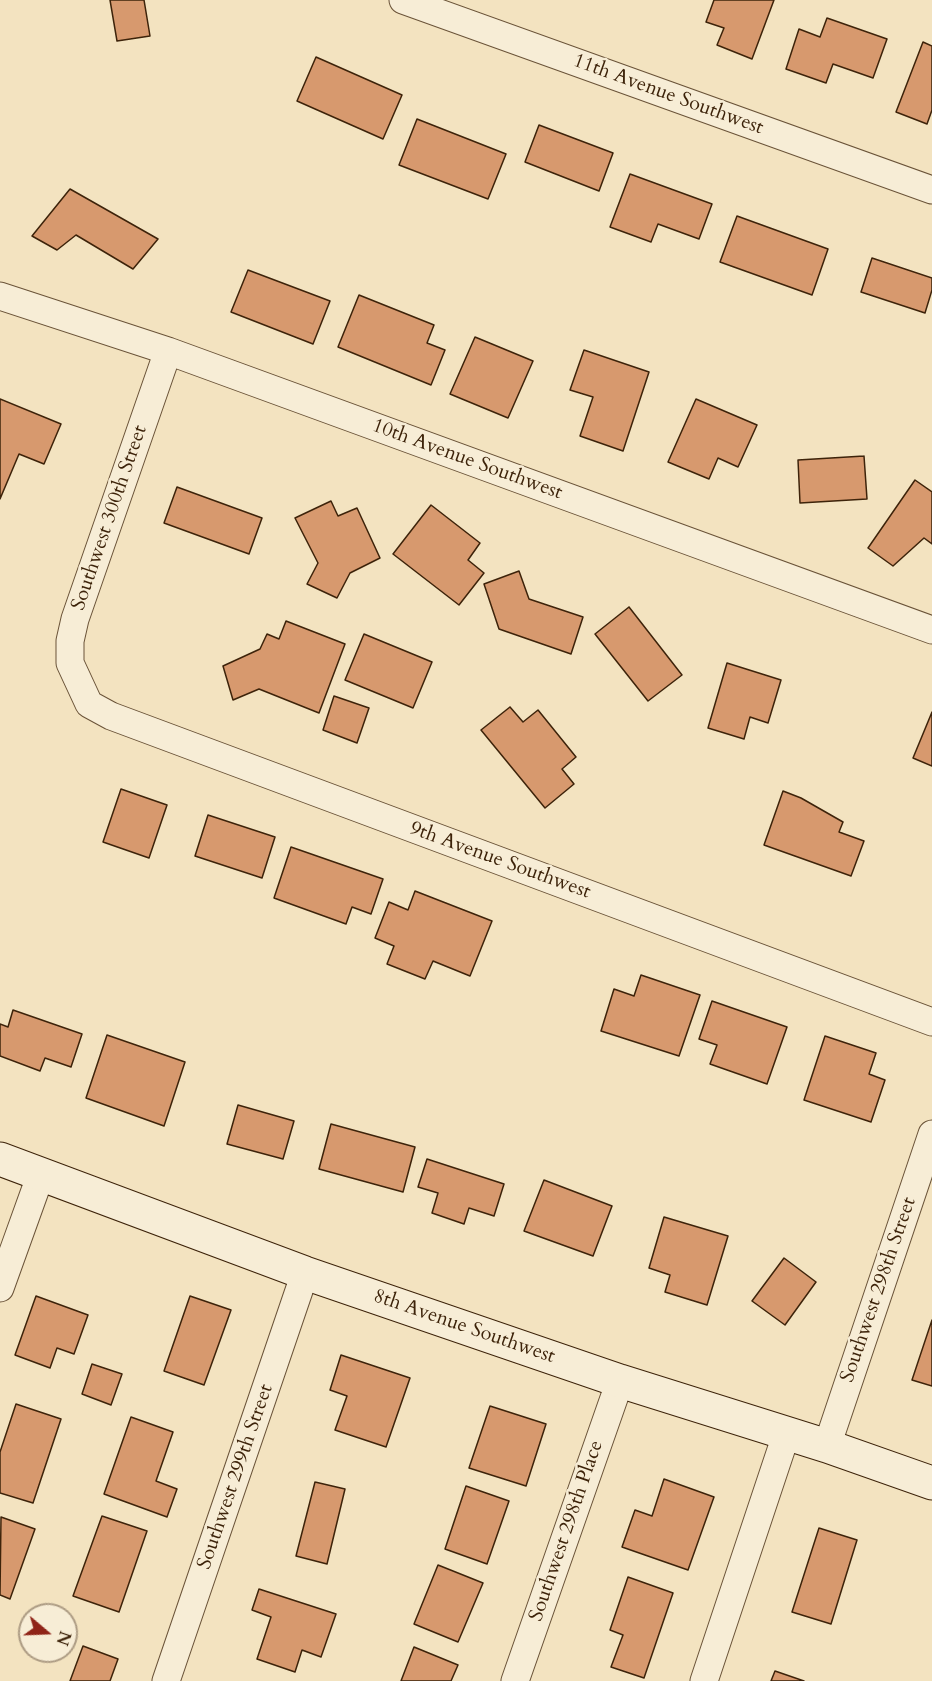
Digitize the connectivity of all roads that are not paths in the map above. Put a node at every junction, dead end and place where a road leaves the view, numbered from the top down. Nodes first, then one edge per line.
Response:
1 (403, 0) edge
2 (932, 190) edge
3 (0, 296) edge
4 (168, 351) junction
5 (932, 630) edge
6 (79, 687) joint
7 (932, 1022) edge
8 (932, 1134) edge
9 (0, 1159) edge
10 (41, 1174) junction
11 (305, 1273) junction
12 (0, 1288) edge
13 (620, 1381) junction
14 (786, 1435) junction
15 (827, 1446) junction
16 (932, 1483) edge
17 (166, 1681) edge
18 (515, 1681) edge
19 (704, 1681) edge

1 - 2 street, 11th Avenue Southwest
3 - 4 street, 10th Avenue Southwest
4 - 5 street, 10th Avenue Southwest
4 - 6 street, Southwest 300th Street
6 - 7 street, 9th Avenue Southwest
8 - 15 street, Southwest 298th Street
9 - 10 street, 8th Avenue Southwest
10 - 11 street, 8th Avenue Southwest
10 - 12 street
11 - 13 street, 8th Avenue Southwest
11 - 17 street, Southwest 299th Street
13 - 14 street, 8th Avenue Southwest
13 - 18 street, Southwest 298th Place
14 - 15 street, 8th Avenue Southwest
14 - 19 street
15 - 16 street, 8th Avenue Southwest

